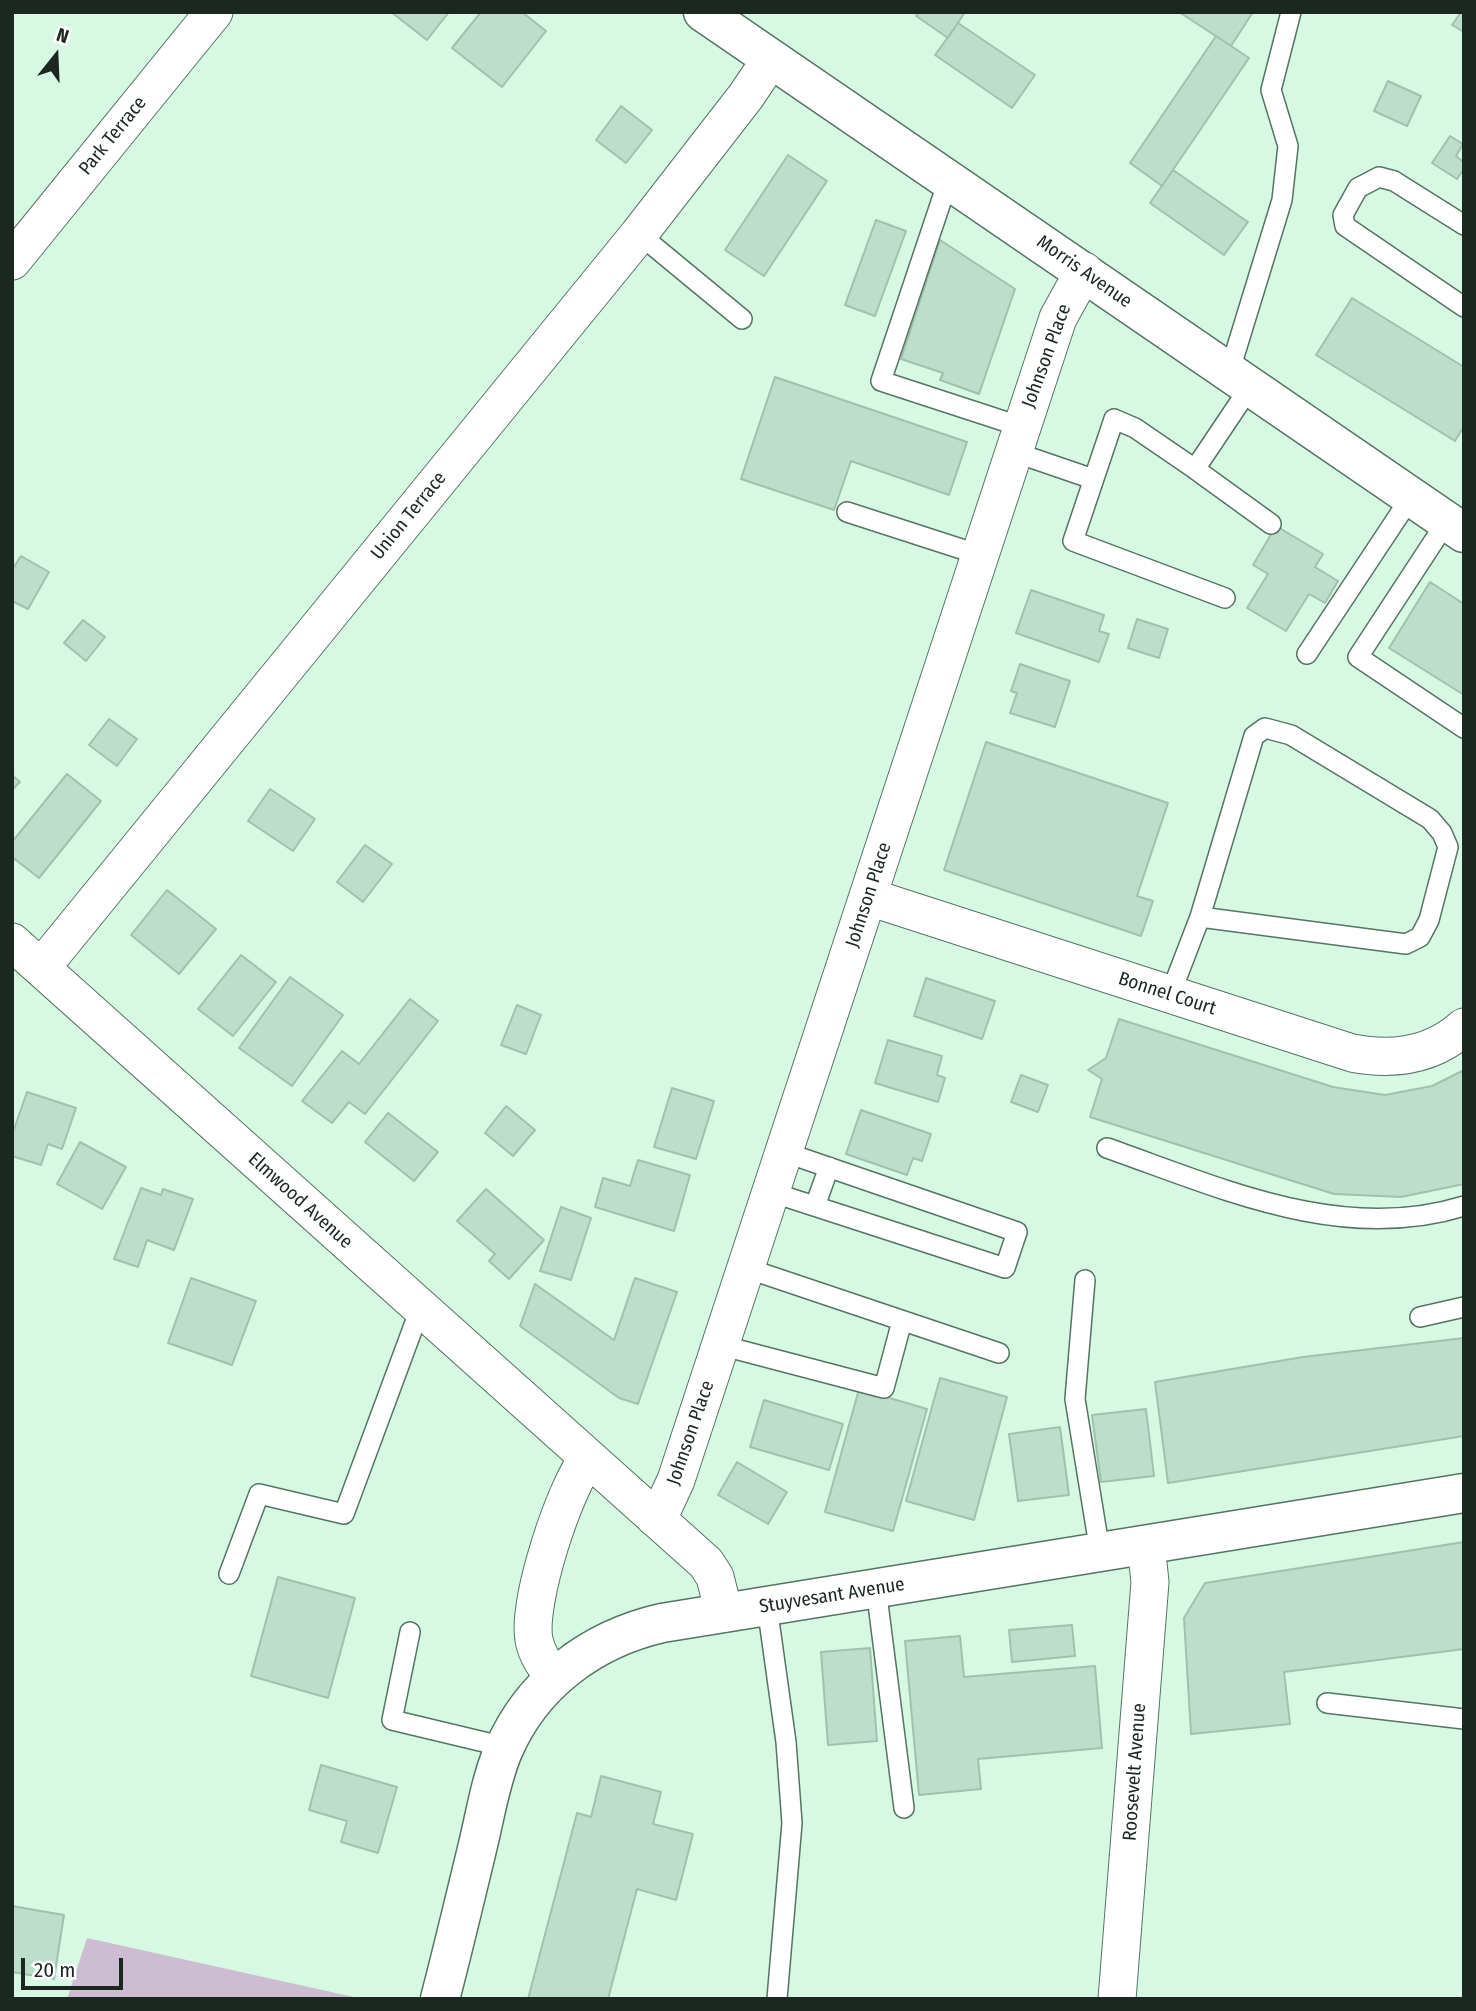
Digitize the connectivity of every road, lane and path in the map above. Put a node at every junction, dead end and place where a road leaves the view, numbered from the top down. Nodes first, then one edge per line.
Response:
1 (214, 12) edge
2 (703, 12) edge
3 (1291, 12) edge
4 (771, 59) junction
5 (949, 178) junction
6 (1464, 225) edge
7 (639, 234) junction
8 (12, 261) edge
9 (1084, 271) junction
10 (1464, 307) edge
11 (742, 319) dead end
12 (1239, 380) junction
13 (1018, 440) junction
14 (1195, 469) junction
15 (1093, 479) junction
16 (1411, 497) junction
17 (847, 512) dead end
18 (1271, 524) dead end
19 (1455, 527) edge
20 (980, 555) junction
21 (1225, 598) dead end
22 (1307, 654) dead end
23 (1464, 728) edge
24 (869, 897) junction
25 (1200, 917) junction
26 (12, 942) edge
27 (41, 968) junction
28 (1170, 995) junction
29 (1464, 1027) edge
30 (1107, 1149) dead end
31 (784, 1152) junction
32 (829, 1167) junction
33 (771, 1192) junction
34 (815, 1206) junction
35 (1464, 1206) edge
36 (746, 1268) junction
37 (1085, 1280) dead end
38 (1464, 1307) edge
39 (420, 1309) junction
40 (1420, 1317) dead end
41 (902, 1321) junction
42 (720, 1345) junction
43 (999, 1353) dead end
44 (587, 1458) junction
45 (1464, 1493) edge
46 (655, 1518) junction
47 (1146, 1545) junction
48 (1100, 1552) junction
49 (229, 1574) dead end
50 (876, 1588) junction
51 (767, 1606) junction
52 (724, 1613) junction
53 (410, 1633) dead end
54 (555, 1678) junction
55 (1327, 1703) dead end
56 (1464, 1719) edge
57 (505, 1746) junction
58 (904, 1808) dead end
59 (440, 1999) edge
60 (777, 1999) edge
61 (1117, 1999) edge

1 - 8 street, Park Terrace
2 - 4 main road, Morris Avenue
3 - 12 lane
4 - 5 main road, Morris Avenue
4 - 7 street, Union Terrace
5 - 9 main road, Morris Avenue
5 - 13 lane
6 - 10 lane
7 - 11 lane
7 - 27 street, Union Terrace
9 - 12 main road, Morris Avenue
9 - 13 street, Johnson Place
12 - 14 lane
12 - 16 main road, Morris Avenue
13 - 15 lane
13 - 20 street, Johnson Place
14 - 15 lane
14 - 18 lane
15 - 21 lane
16 - 19 main road, Morris Avenue
16 - 22 lane
17 - 20 lane
19 - 23 lane
20 - 24 street, Johnson Place
24 - 28 street, Bonnel Court
24 - 31 street, Johnson Place
25 - 25 lane
25 - 28 lane
26 - 27 street, Elmwood Avenue
27 - 39 street, Elmwood Avenue
28 - 29 street, Bonnel Court
30 - 35 lane
31 - 32 lane
31 - 33 street, Johnson Place
32 - 34 lane
32 - 34 lane
33 - 34 lane
33 - 36 street, Johnson Place
36 - 41 lane
36 - 42 street, Johnson Place
37 - 48 lane
38 - 40 lane
39 - 44 street, Elmwood Avenue
39 - 49 lane
41 - 42 lane
41 - 43 lane
42 - 46 street, Johnson Place
44 - 46 street, Elmwood Avenue
44 - 54 street
45 - 47 main road, Stuyvesant Avenue
46 - 52 street, Elmwood Avenue
47 - 48 main road, Stuyvesant Avenue
47 - 61 street, Roosevelt Avenue
48 - 50 main road, Stuyvesant Avenue
50 - 51 main road, Stuyvesant Avenue
50 - 58 lane
51 - 52 main road, Stuyvesant Avenue
51 - 60 lane
52 - 54 main road, Stuyvesant Avenue
53 - 57 lane
54 - 57 main road, Stuyvesant Avenue
55 - 56 lane
57 - 59 main road, Stuyvesant Avenue

